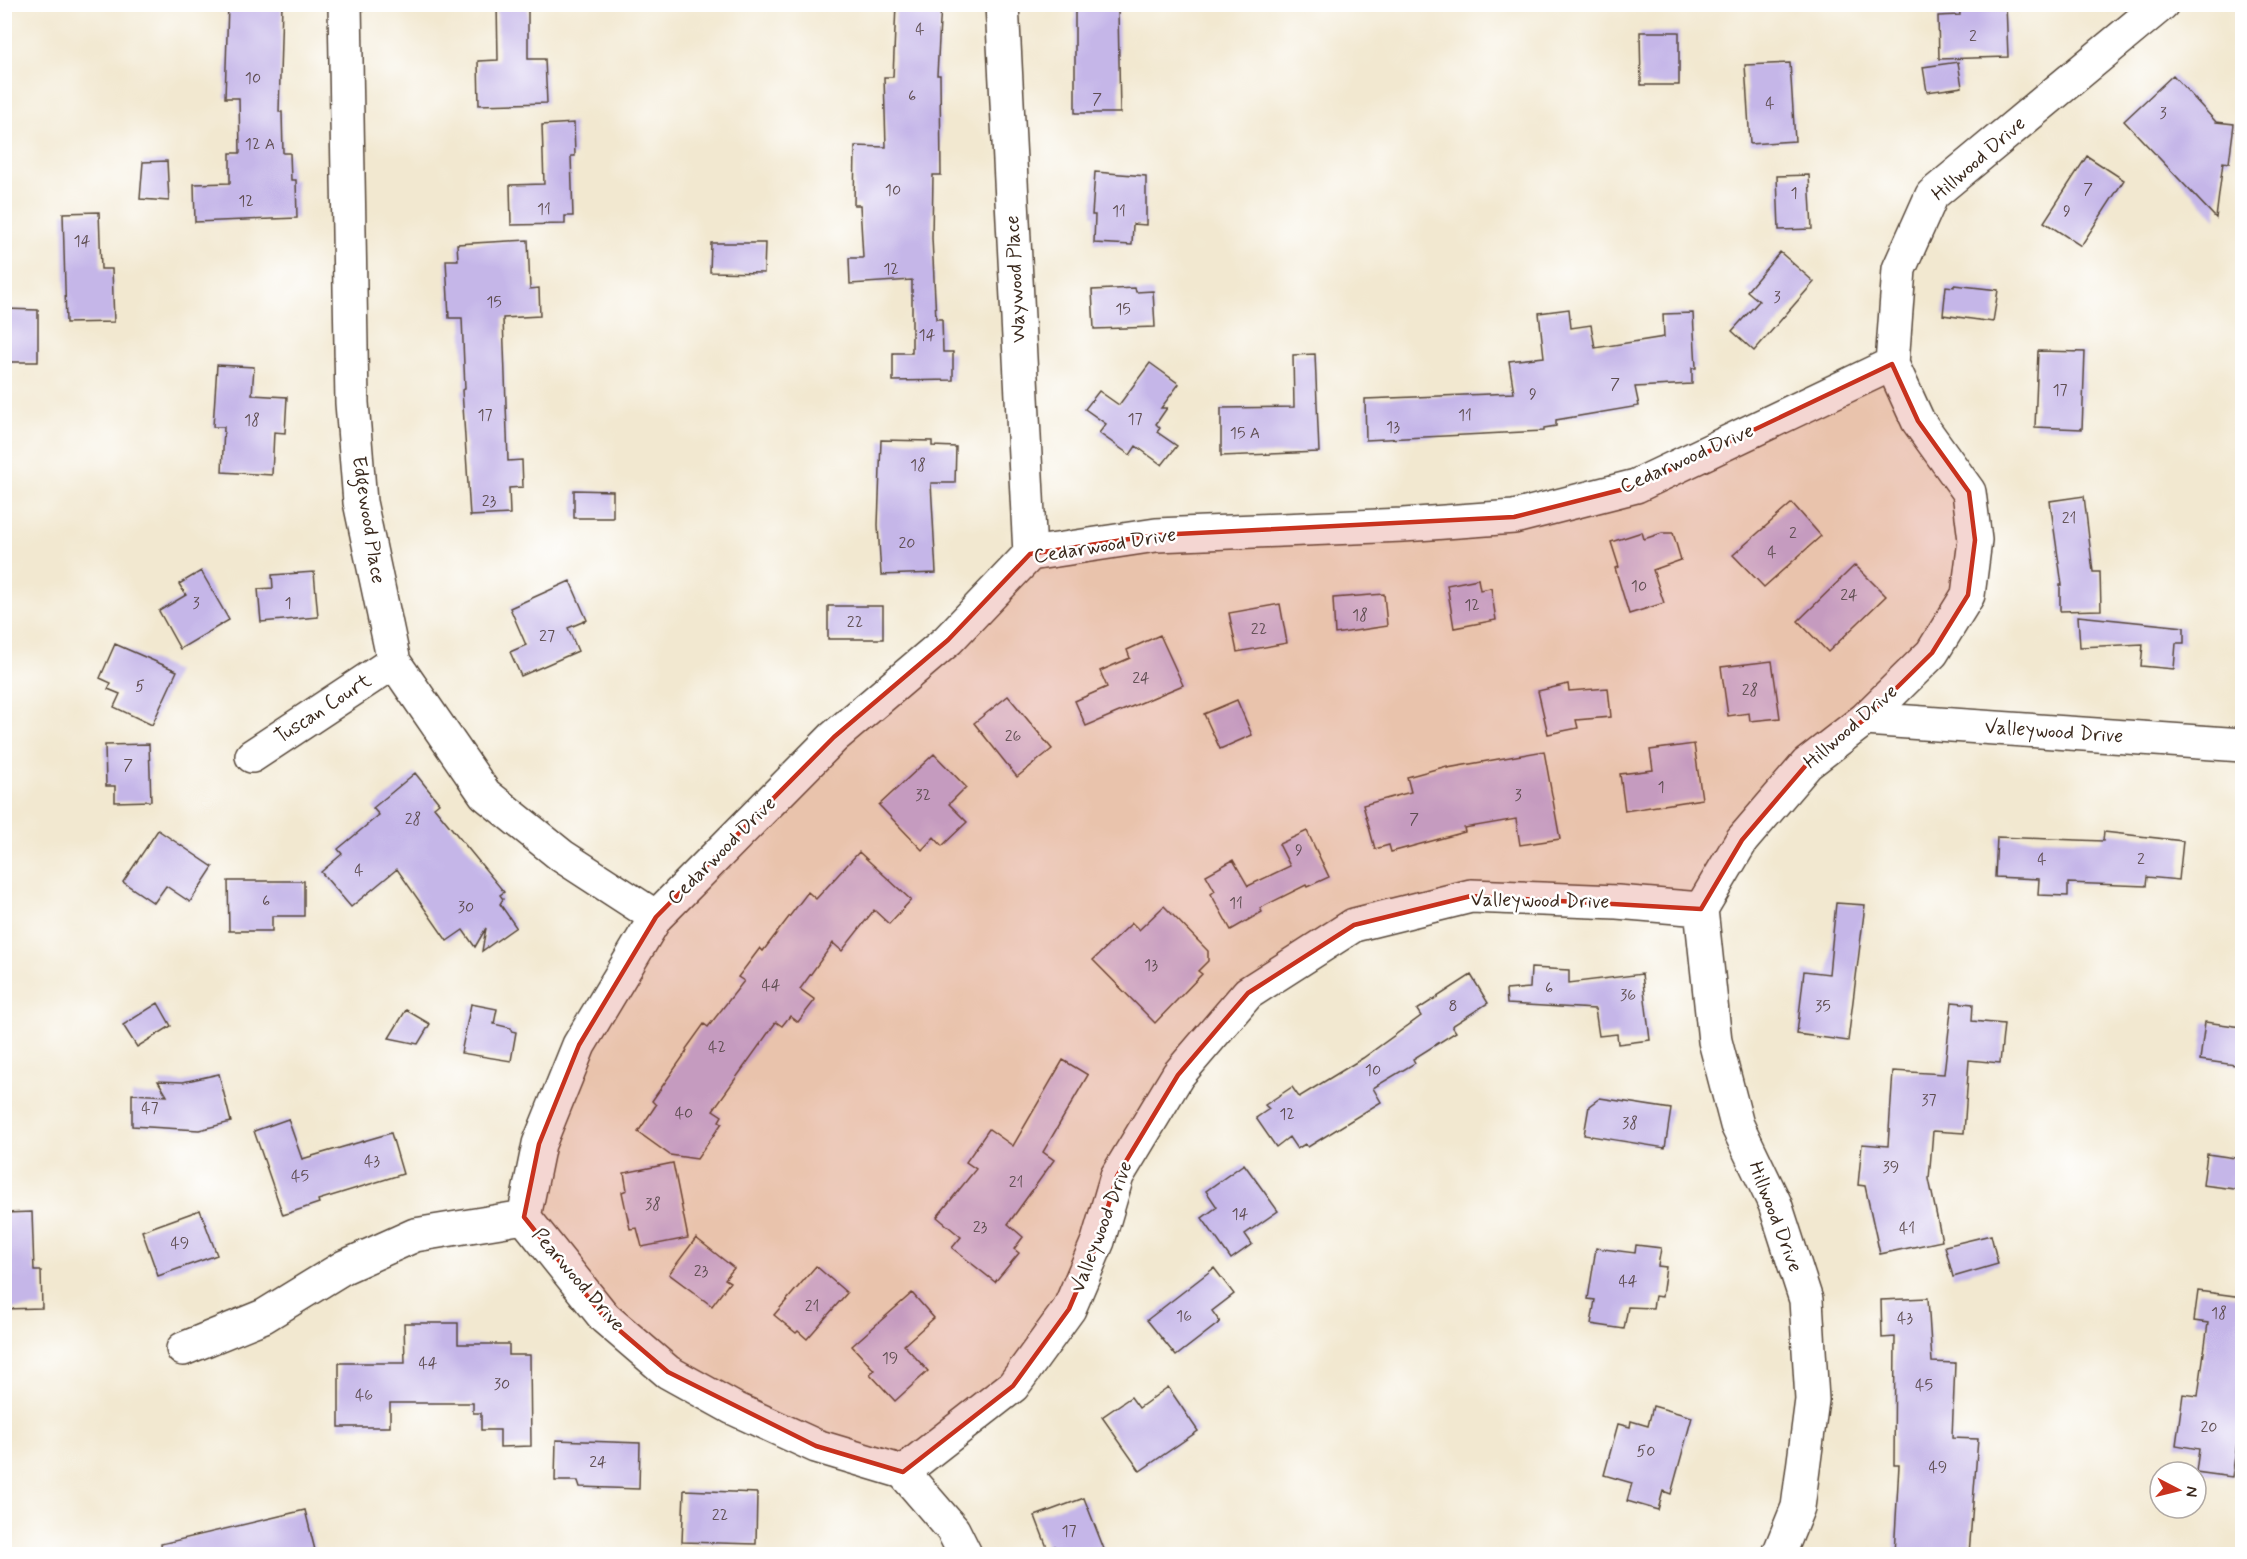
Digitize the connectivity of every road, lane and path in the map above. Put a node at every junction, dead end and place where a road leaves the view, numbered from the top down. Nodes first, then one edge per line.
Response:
1 (345, 4) edge
2 (1002, 4) edge
3 (2162, 4) edge
4 (1892, 364) junction
5 (1030, 554) junction
6 (394, 662) junction
7 (1865, 719) junction
8 (2242, 745) edge
9 (252, 756) dead end
10 (1701, 909) junction
11 (656, 917) junction
12 (524, 1217) junction
13 (183, 1349) dead end
14 (903, 1472) junction
15 (964, 1554) edge
16 (1779, 1554) edge

1 - 6 street, Edgewood Place
2 - 5 street, Waywood Place
3 - 4 street, Hillwood Drive
4 - 5 street, Cedarwood Drive
4 - 7 street, Hillwood Drive
5 - 11 street, Cedarwood Drive
6 - 9 street, Tuscan Court
6 - 11 street, Edgewood Place
7 - 8 street, Valleywood Drive
7 - 10 street, Hillwood Drive
10 - 14 street, Valleywood Drive
10 - 16 street, Hillwood Drive
11 - 12 street, Cedarwood Drive
12 - 13 street, Pearwood Drive
12 - 14 street, Pearwood Drive
14 - 15 street

